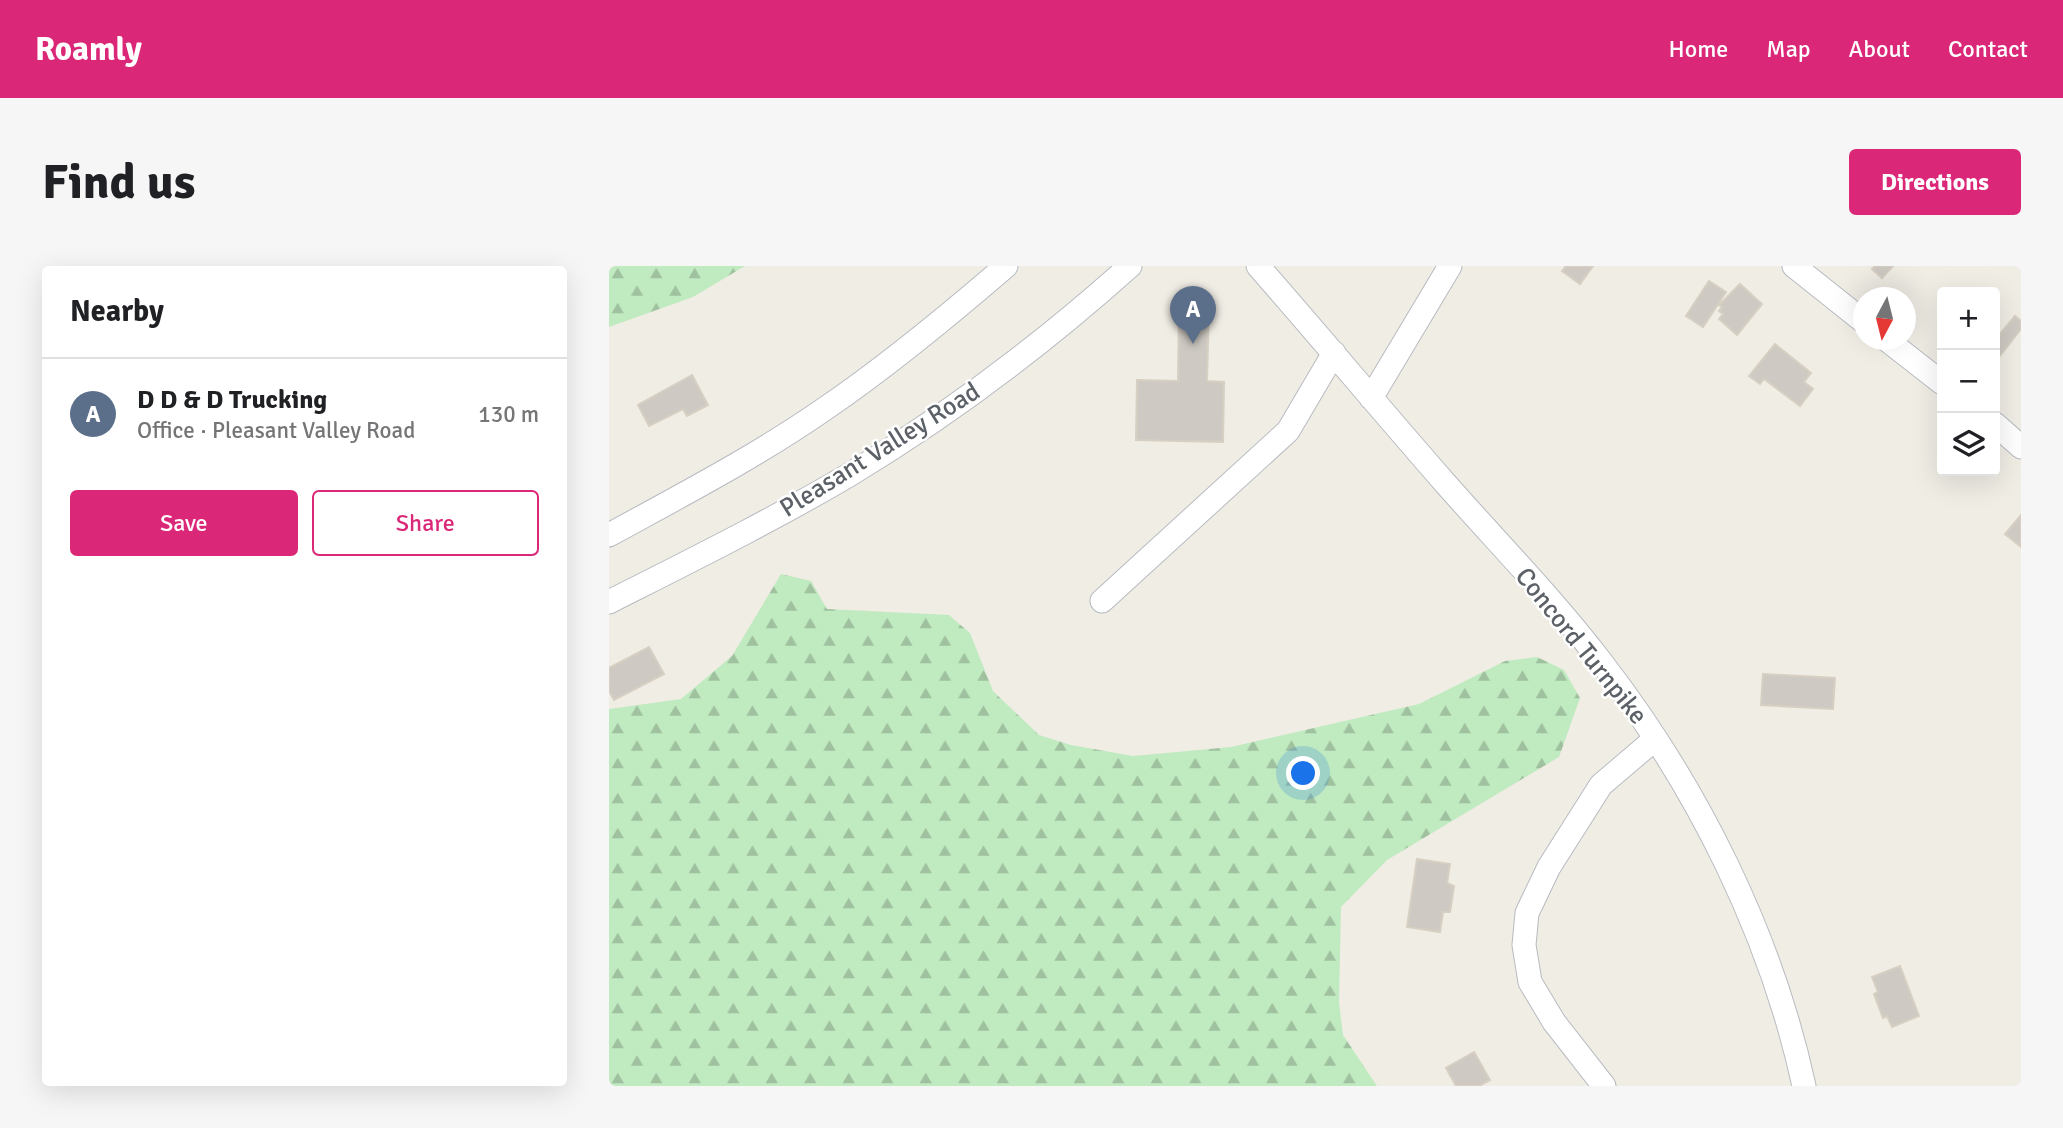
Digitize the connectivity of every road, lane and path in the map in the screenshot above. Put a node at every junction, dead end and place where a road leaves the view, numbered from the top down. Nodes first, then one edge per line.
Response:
1 (1006, 266) edge
2 (1130, 266) edge
3 (1258, 266) edge
4 (1450, 266) edge
5 (1794, 266) edge
6 (1853, 312) edge
7 (1900, 350) edge
8 (1334, 354) junction
9 (1937, 379) edge
10 (1371, 398) junction
11 (2000, 428) edge
12 (2021, 447) edge
13 (609, 535) edge
14 (1102, 600) dead end
15 (609, 602) edge
16 (1655, 739) junction
17 (1604, 1086) edge
18 (1804, 1086) edge

1 - 13 street
2 - 15 street, Pleasant Valley Road
3 - 8 street, Concord Turnpike
4 - 10 street
5 - 6 street
7 - 9 street
8 - 10 street, Concord Turnpike
8 - 14 street
10 - 16 street, Concord Turnpike
11 - 12 street
16 - 17 street
16 - 18 street, Concord Turnpike

